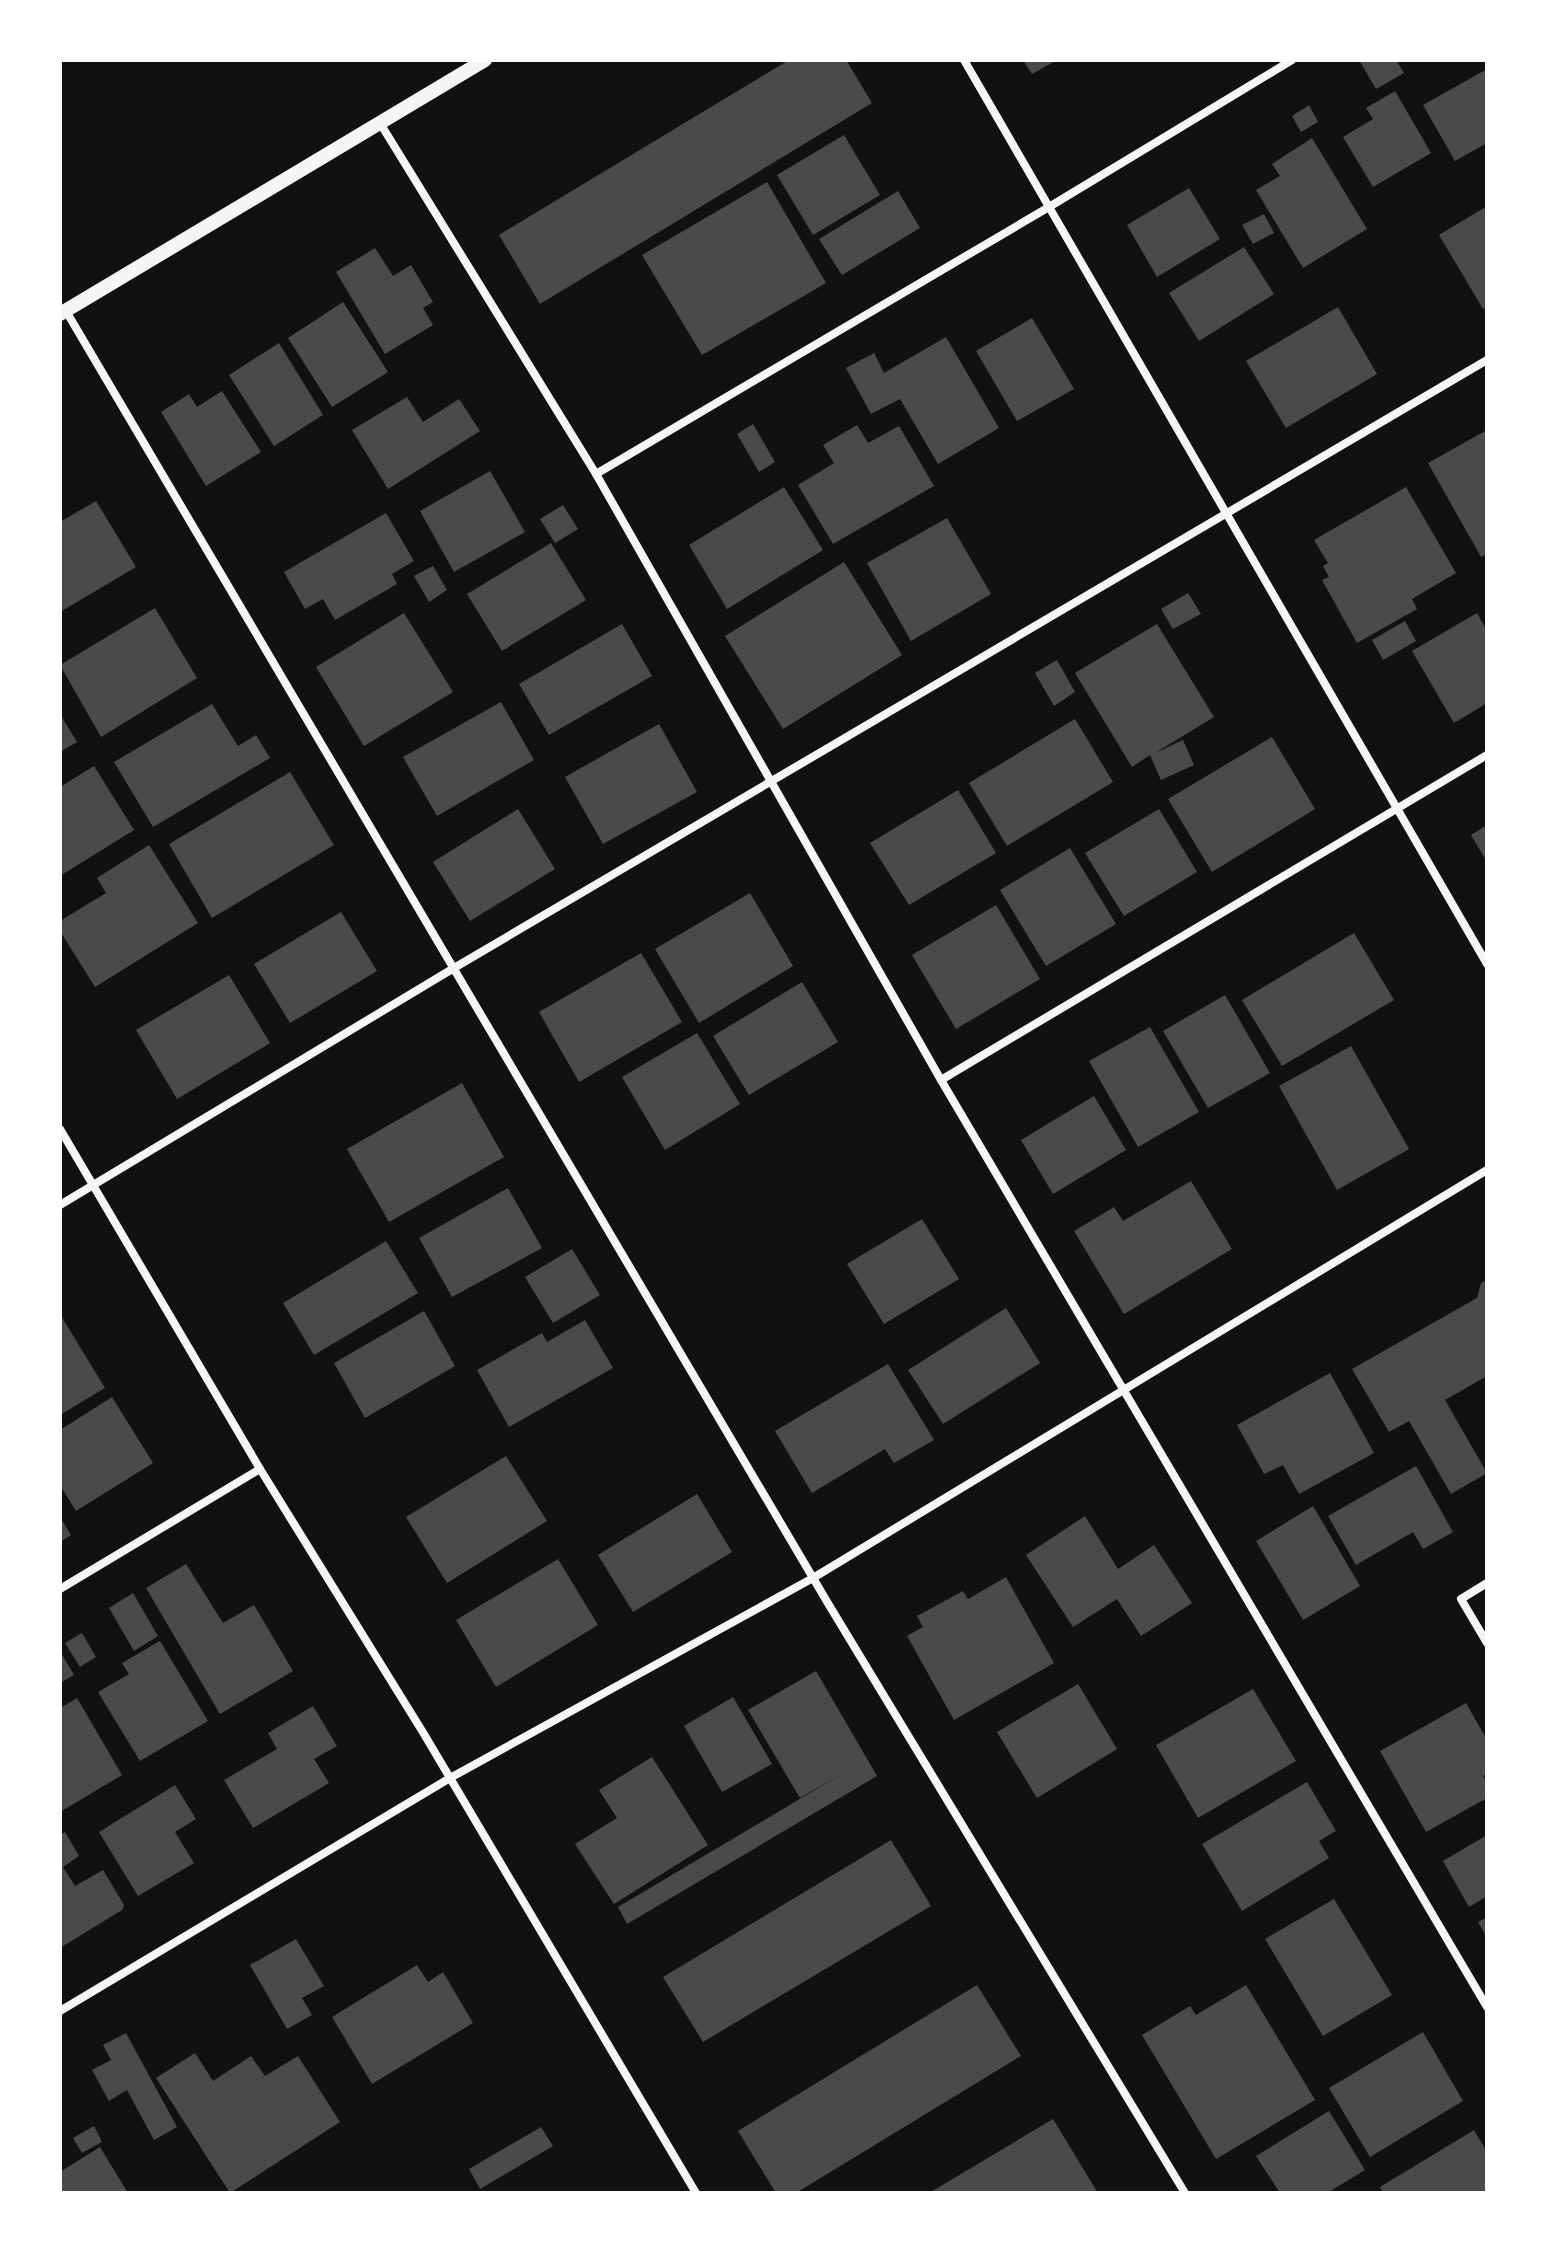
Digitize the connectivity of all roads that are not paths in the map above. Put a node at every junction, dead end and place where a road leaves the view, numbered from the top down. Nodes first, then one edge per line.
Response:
1 (485, 60) edge
2 (964, 60) edge
3 (1292, 60) edge
4 (380, 123) junction
5 (1049, 207) junction
6 (63, 312) edge
7 (1487, 360) edge
8 (596, 474) junction
9 (1226, 512) junction
10 (1487, 755) edge
11 (771, 782) junction
12 (1398, 808) junction
13 (1487, 964) edge
14 (454, 968) junction
15 (941, 1080) junction
16 (60, 1129) edge
17 (1487, 1170) edge
18 (94, 1185) junction
19 (60, 1205) edge
20 (1123, 1390) junction
21 (260, 1469) junction
22 (813, 1578) junction
23 (1487, 1583) edge
24 (60, 1589) edge
25 (1487, 1643) edge
26 (450, 1778) junction
27 (1487, 2007) edge
28 (60, 2011) edge
29 (696, 2193) edge
30 (1185, 2193) edge

1 - 4 street
2 - 5 street
3 - 5 street
4 - 6 street
4 - 8 street
5 - 8 street
5 - 9 street
6 - 14 street
7 - 9 street
8 - 11 street
9 - 11 street
9 - 12 street
10 - 12 street
11 - 14 street
11 - 15 street
12 - 13 street
12 - 15 street
14 - 18 street
14 - 22 street
15 - 20 street
16 - 18 street
17 - 20 street
18 - 19 street
18 - 21 street
20 - 22 street
20 - 27 street
21 - 24 street
21 - 26 street
22 - 26 street
22 - 30 street
23 - 25 street
26 - 28 street
26 - 29 street

